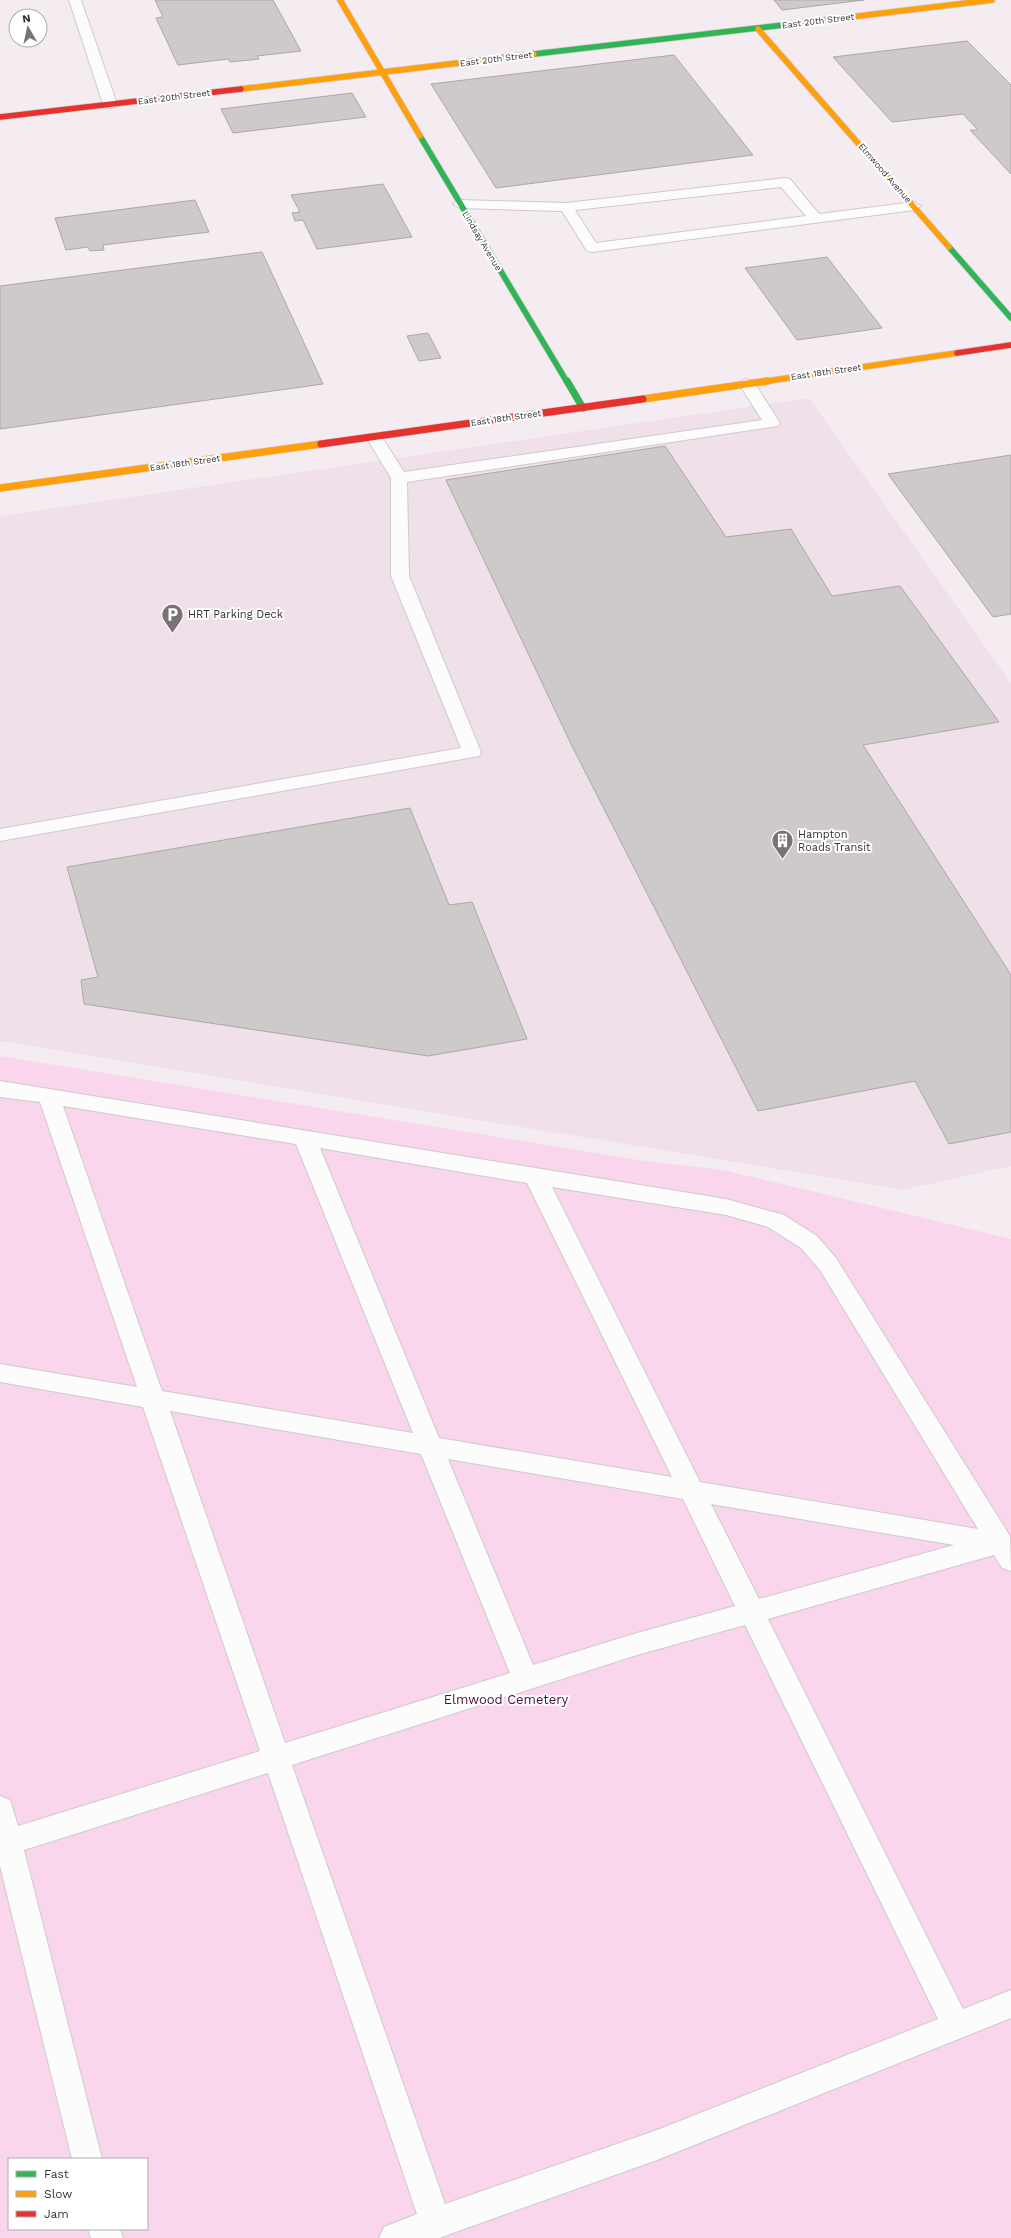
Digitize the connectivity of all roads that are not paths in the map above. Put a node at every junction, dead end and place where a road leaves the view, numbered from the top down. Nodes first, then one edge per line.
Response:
1 (75, 0) edge
2 (340, 0) edge
3 (992, 0) edge
4 (758, 29) junction
5 (383, 72) junction
6 (110, 104) junction
7 (0, 117) edge
8 (460, 204) junction
9 (914, 206) junction
10 (566, 207) junction
11 (816, 219) junction
12 (1011, 318) edge
13 (1011, 346) edge
14 (747, 384) junction
15 (583, 408) junction
16 (374, 436) junction
17 (399, 478) junction
18 (0, 488) edge
19 (0, 835) edge
20 (0, 1089) edge
21 (49, 1096) junction
22 (304, 1137) junction
23 (535, 1175) junction
24 (0, 1373) edge
25 (153, 1399) junction
26 (431, 1446) junction
27 (692, 1491) junction
28 (1006, 1552) edge
29 (752, 1612) junction
30 (526, 1680) junction
31 (277, 1759) junction
32 (0, 1809) edge
33 (4, 1844) edge
34 (1011, 2004) edge
35 (956, 2026) junction
36 (87, 2158) edge
37 (436, 2223) junction
38 (395, 2238) edge

1 - 6 lane
2 - 5 street
3 - 4 street, East 20th Street
4 - 5 street, East 20th Street
4 - 9 street, Elmwood Avenue
5 - 6 street, East 20th Street
5 - 8 street, Lindsay Avenue
6 - 7 street, East 20th Street
8 - 10 lane
8 - 15 street, Lindsay Avenue
9 - 11 lane
9 - 12 street, Elmwood Avenue
10 - 11 lane
10 - 11 lane
13 - 14 street, East 18th Street
14 - 15 street, East 18th Street
14 - 17 lane
15 - 16 street, East 18th Street
16 - 17 lane
16 - 18 street, East 18th Street
17 - 19 lane
20 - 21 lane
21 - 22 lane
21 - 25 lane
22 - 23 lane
22 - 26 lane
23 - 27 lane
23 - 28 lane
24 - 25 lane
25 - 26 lane
25 - 31 lane
26 - 27 lane
26 - 30 lane
27 - 28 lane
27 - 29 lane
28 - 29 lane
29 - 30 lane
29 - 35 lane
30 - 31 lane
31 - 33 lane
31 - 37 lane
32 - 33 lane
33 - 36 lane
34 - 35 lane
35 - 37 lane
37 - 38 lane

